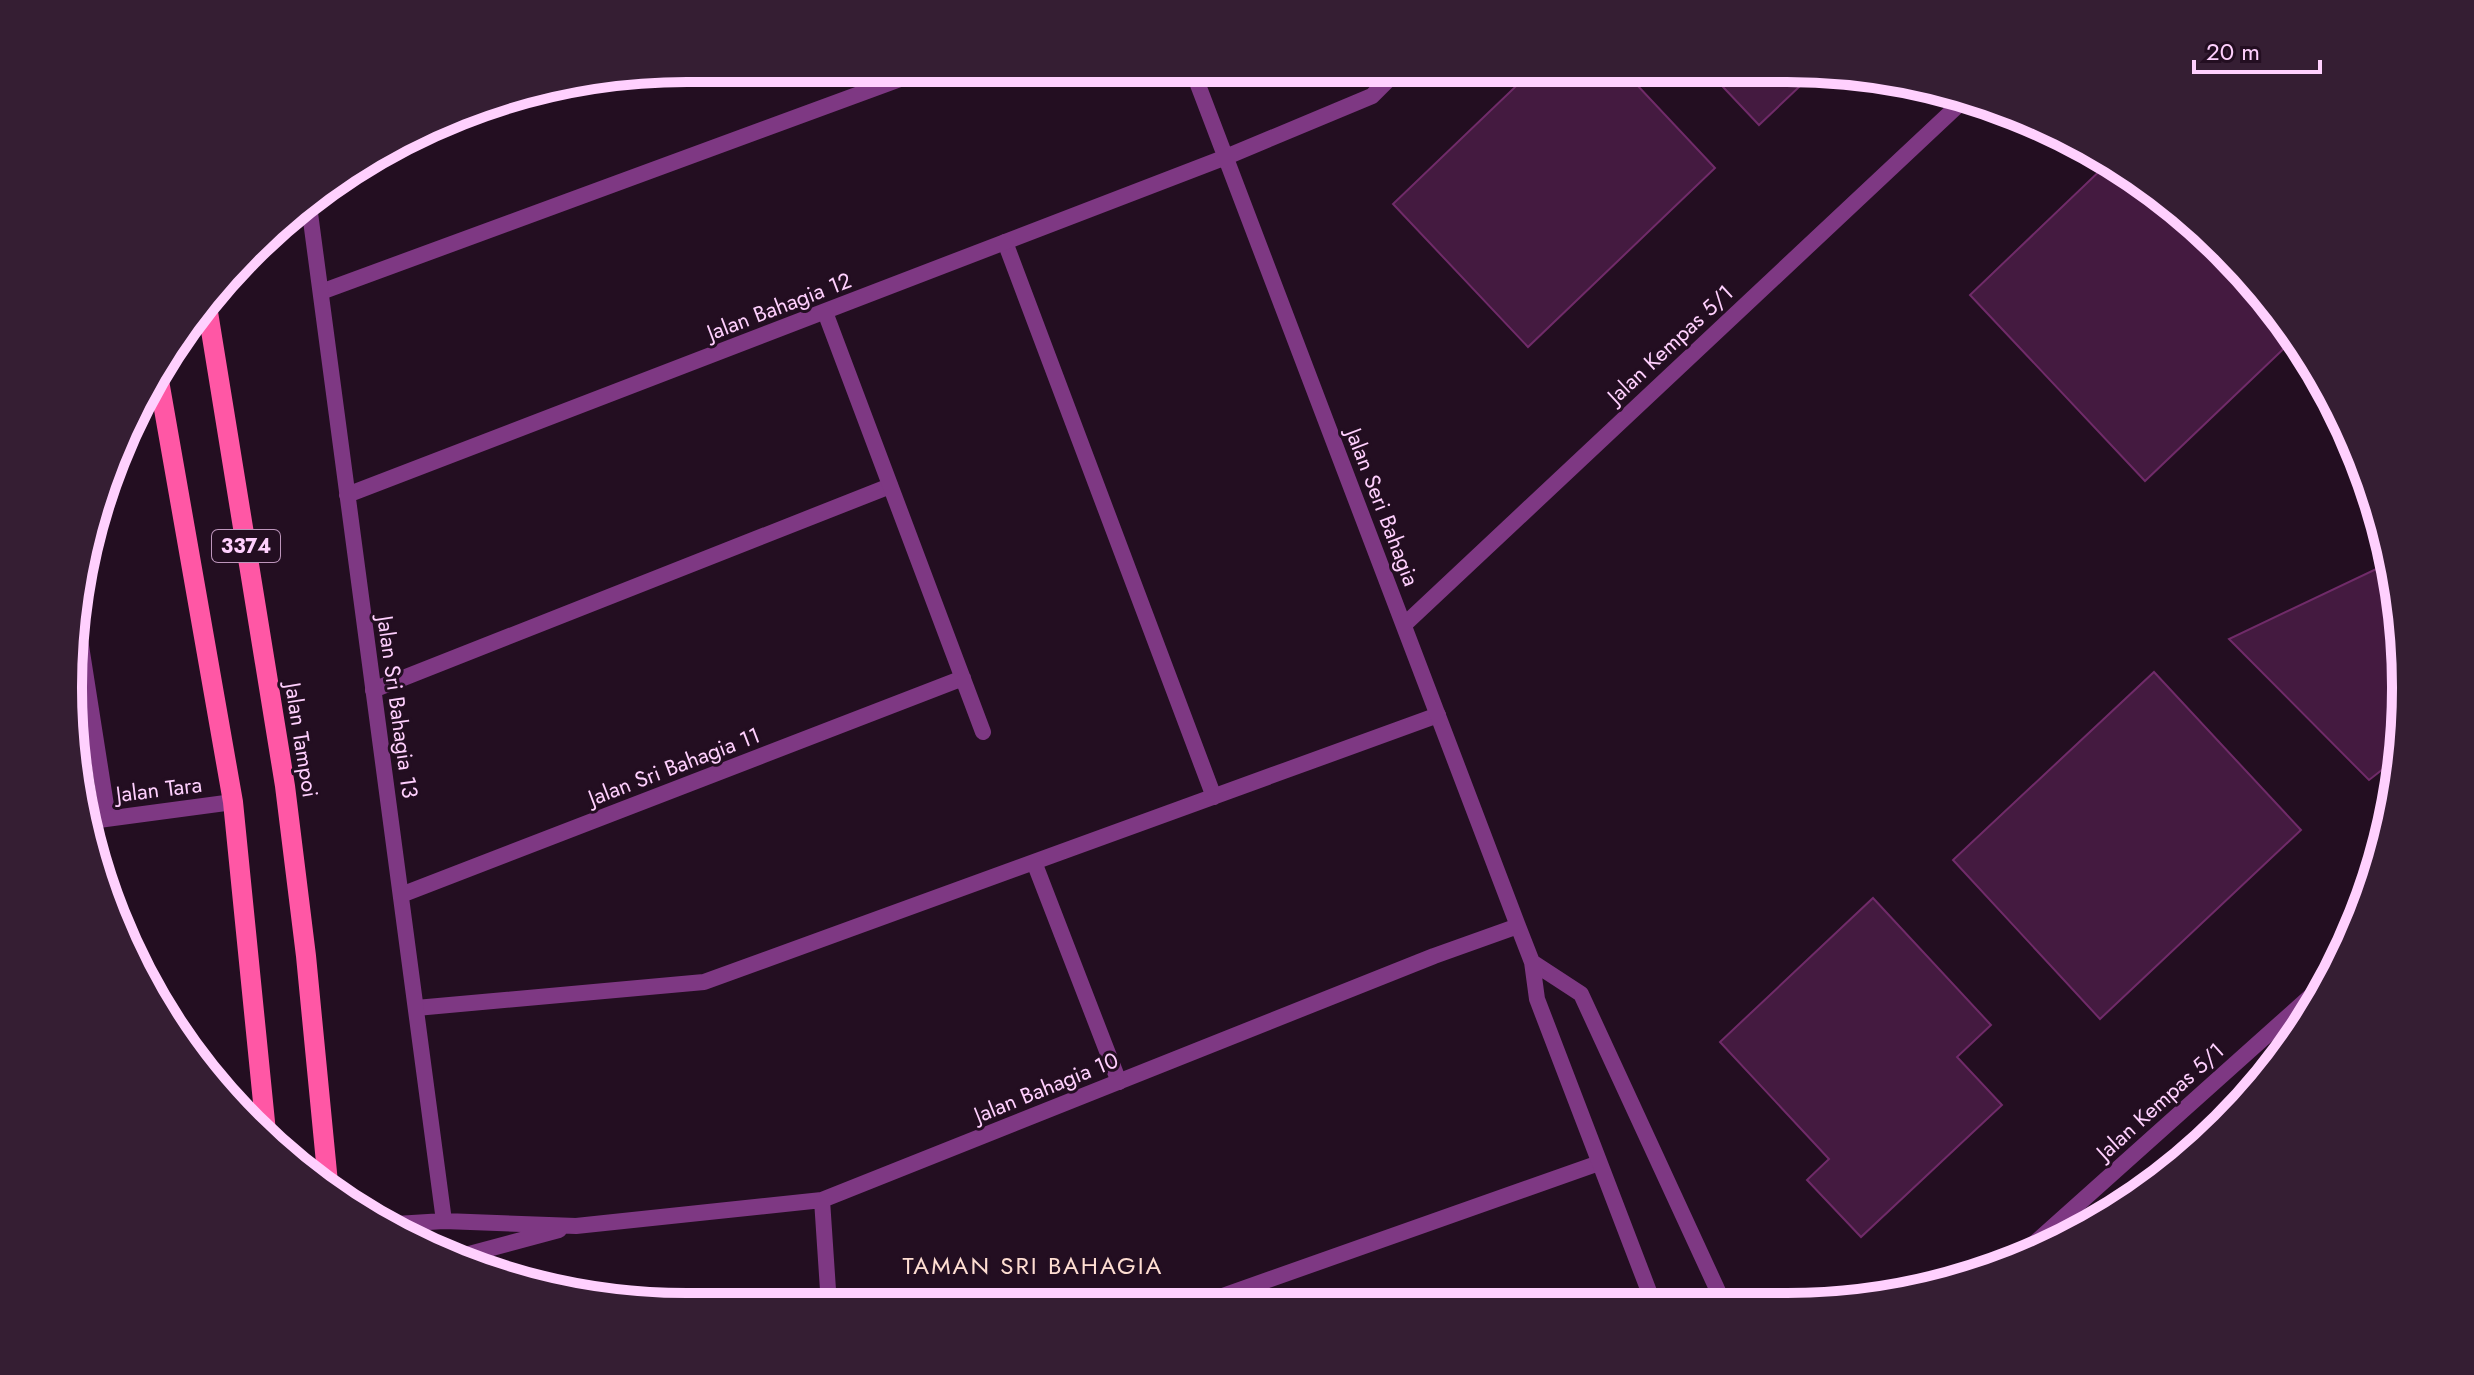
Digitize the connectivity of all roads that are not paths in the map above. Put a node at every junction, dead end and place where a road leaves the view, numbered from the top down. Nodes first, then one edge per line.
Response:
1 (892, 82) edge
2 (1197, 82) edge
3 (1386, 82) edge
4 (1956, 107) edge
5 (1226, 157) junction
6 (310, 214) edge
7 (1005, 242) junction
8 (321, 292) junction
9 (825, 312) junction
10 (209, 317) edge
11 (161, 390) edge
12 (890, 486) junction
13 (347, 495) junction
14 (1404, 625) junction
15 (83, 665) edge
16 (963, 678) junction
17 (373, 690) junction
18 (1438, 715) junction
19 (983, 732) dead end
20 (1214, 797) junction
21 (233, 802) junction
22 (100, 819) edge
23 (1034, 862) junction
24 (401, 895) junction
25 (1518, 926) junction
26 (1532, 962) junction
27 (2303, 1003) edge
28 (416, 1008) junction
29 (1119, 1082) junction
30 (265, 1122) edge
31 (1599, 1163) junction
32 (327, 1174) edge
33 (822, 1200) junction
34 (444, 1221) junction
35 (406, 1223) edge
36 (576, 1226) junction
37 (2042, 1236) edge
38 (472, 1253) edge
39 (828, 1293) edge
40 (1231, 1293) edge
41 (1650, 1293) edge
42 (1719, 1293) edge

1 - 8 street
2 - 5 street, Jalan Seri Bahagia
3 - 5 street, Jalan Bahagia 12
4 - 14 street, Jalan Kempas 5/1
5 - 7 street, Jalan Bahagia 12
5 - 14 street, Jalan Seri Bahagia
6 - 8 street, Jalan Sri Bahagia 13
7 - 9 street, Jalan Bahagia 12
7 - 20 street
8 - 13 street, Jalan Sri Bahagia 13
9 - 12 street
9 - 13 street, Jalan Bahagia 12
10 - 32 main road, Jalan Tampoi / 3374
11 - 21 main road, 3374
12 - 16 street
12 - 17 street
13 - 17 street, Jalan Sri Bahagia 13
14 - 18 street, Jalan Seri Bahagia
15 - 22 street
16 - 19 street
16 - 24 street, Jalan Sri Bahagia 11
17 - 24 street, Jalan Sri Bahagia 13
18 - 20 street
18 - 25 street, Jalan Seri Bahagia
20 - 23 street
21 - 22 street, Jalan Tara
21 - 30 main road, 3374
23 - 28 street
23 - 29 street
24 - 28 street, Jalan Sri Bahagia 13
25 - 26 street, Jalan Seri Bahagia
25 - 29 street, Jalan Bahagia 10
26 - 31 street, Jalan Seri Bahagia
26 - 42 street
27 - 37 street, Jalan Kempas 5/1
28 - 34 street, Jalan Sri Bahagia 13
29 - 33 street, Jalan Bahagia 10
31 - 40 street
31 - 41 street, Jalan Seri Bahagia
33 - 36 street, Jalan Bahagia 10
33 - 39 street
34 - 35 street, Jalan Bahagia 10
34 - 36 street, Jalan Bahagia 10
36 - 38 street, Jalan Bahagia 10

